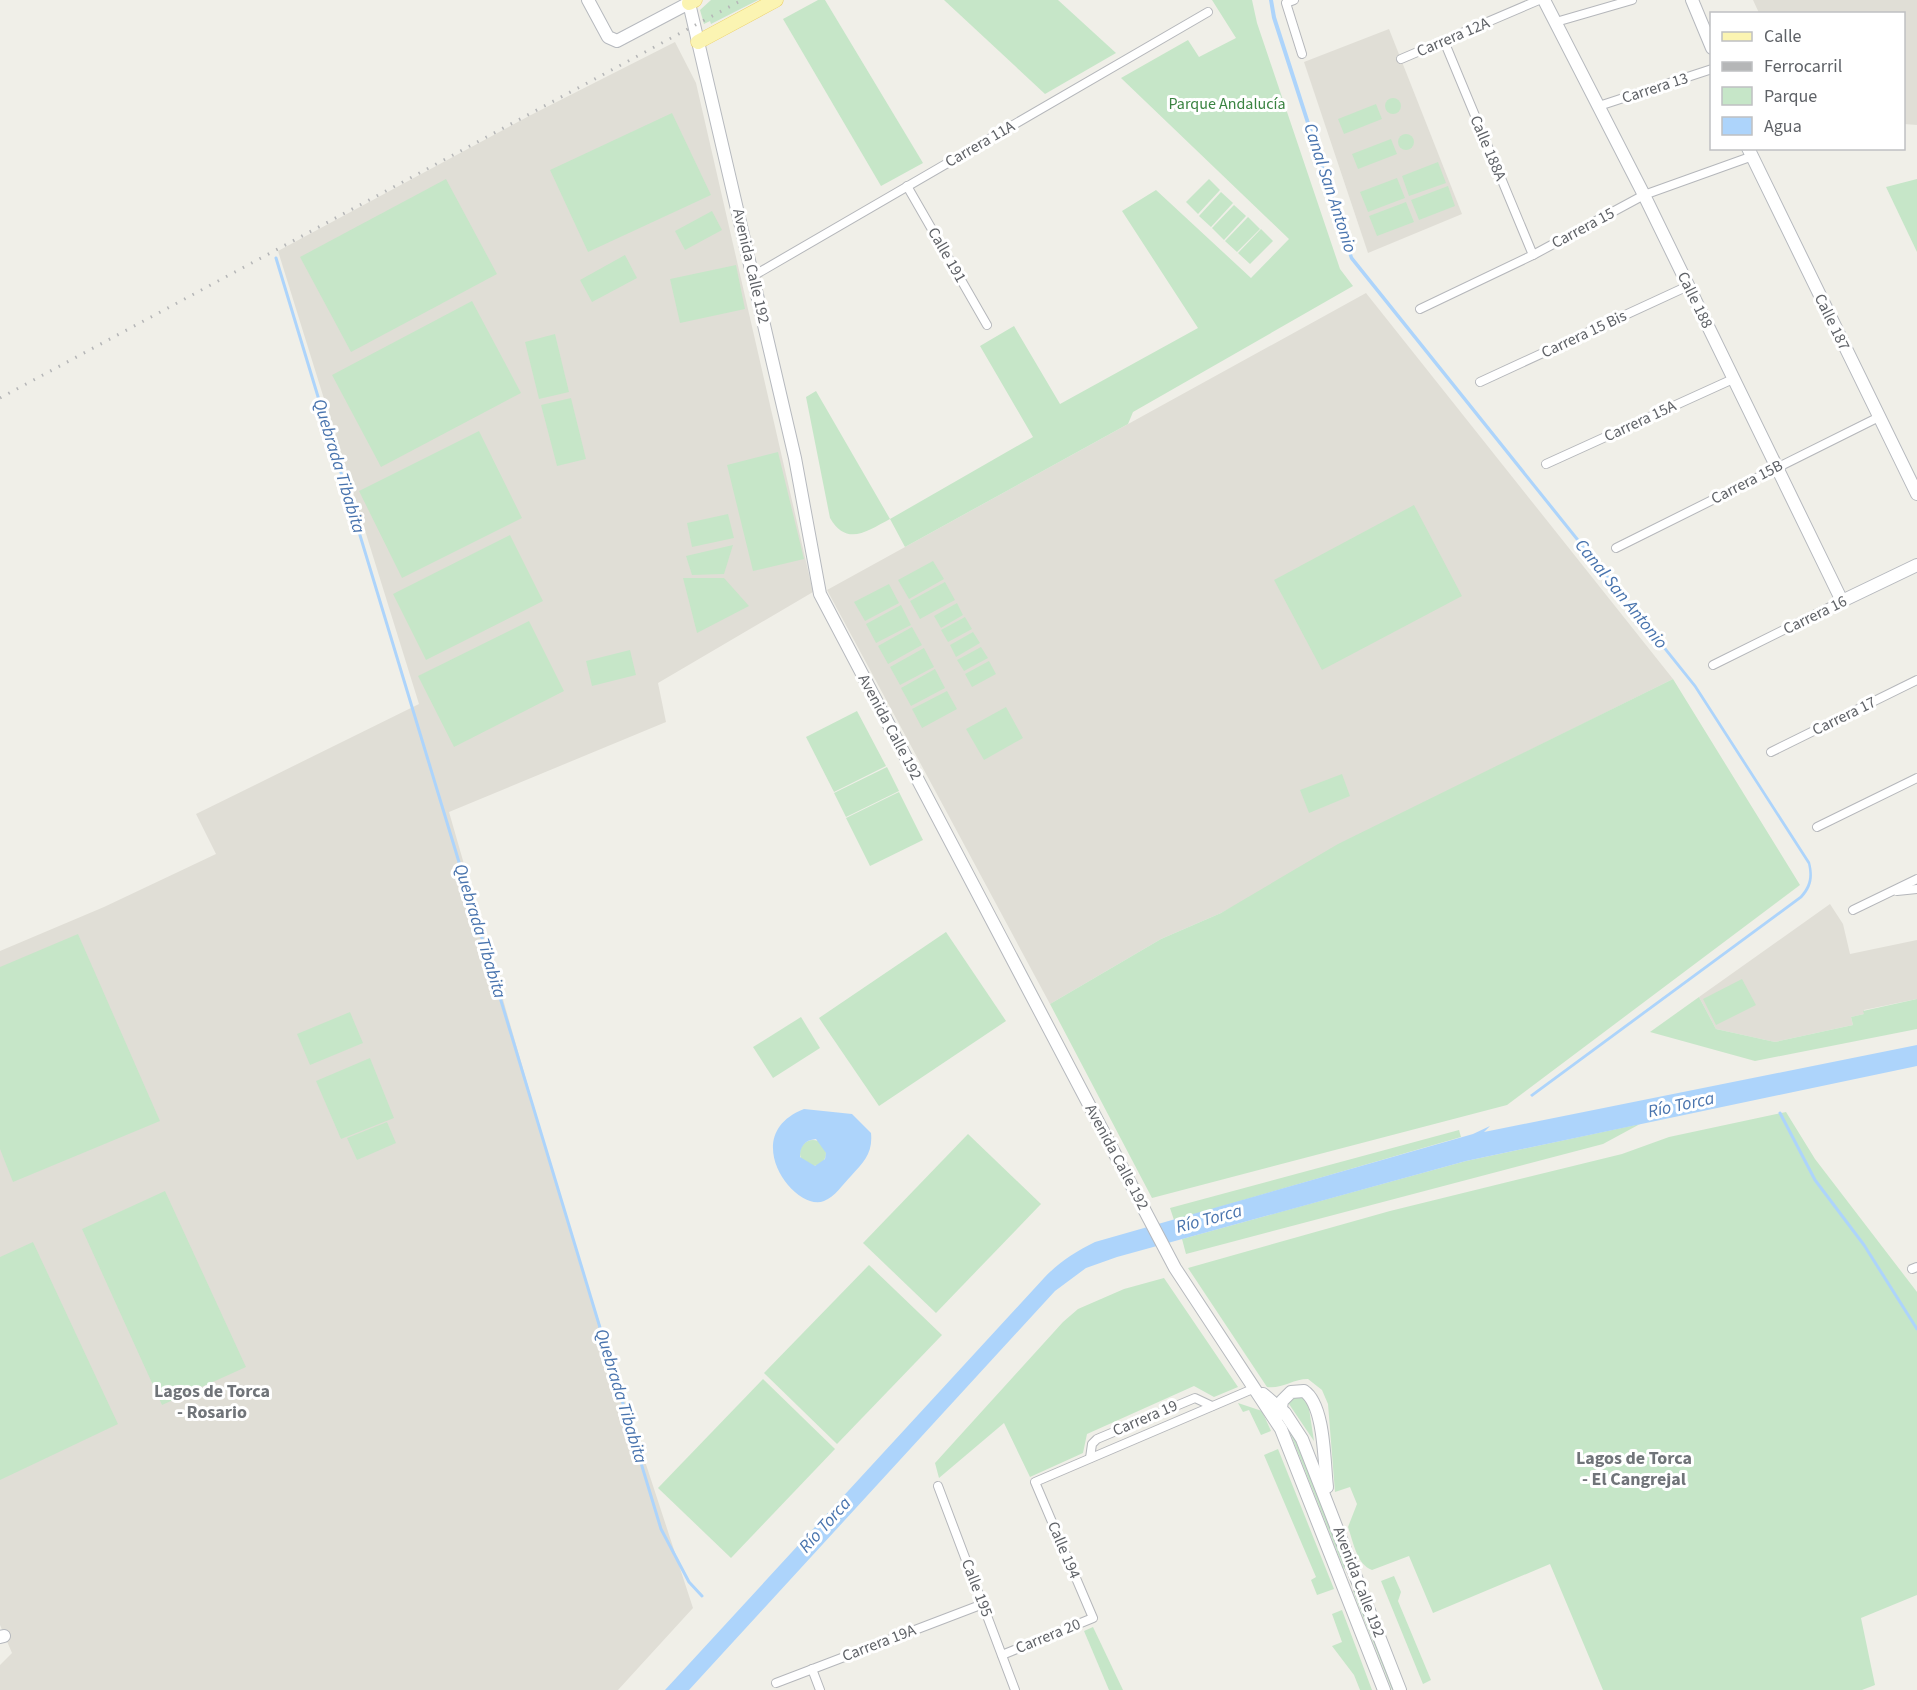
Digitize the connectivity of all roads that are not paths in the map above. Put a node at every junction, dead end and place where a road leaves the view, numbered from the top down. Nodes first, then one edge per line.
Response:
1 (588, 0) edge
2 (776, 0) edge
3 (1539, 0) edge
4 (1545, 0) edge
5 (1632, 0) edge
6 (1692, 0) edge
7 (692, 2) edge
8 (1290, 2) edge
9 (1208, 12) dead end
10 (1556, 22) junction
11 (1444, 41) junction
12 (699, 42) junction
13 (1710, 43) edge
14 (1302, 54) dead end
15 (1401, 59) dead end
16 (1710, 70) edge
17 (1599, 106) junction
18 (1749, 153) edge
19 (907, 186) junction
20 (1644, 195) junction
21 (1533, 255) junction
22 (753, 276) junction
23 (1688, 286) junction
24 (1420, 309) dead end
25 (987, 325) dead end
26 (1734, 379) junction
27 (1480, 382) dead end
28 (1879, 417) junction
29 (1546, 464) dead end
30 (1777, 468) junction
31 (1917, 494) edge
32 (1616, 548) dead end
33 (1917, 565) edge
34 (1842, 601) junction
35 (1713, 664) dead end
36 (1917, 680) edge
37 (1771, 752) dead end
38 (1917, 778) edge
39 (1817, 827) dead end
40 (1917, 879) edge
41 (1917, 889) edge
42 (1890, 892) junction
43 (1853, 910) dead end
44 (1255, 1388) junction
45 (1212, 1406) junction
46 (1280, 1407) junction
47 (1281, 1430) junction
48 (1090, 1458) junction
49 (1035, 1482) joint
50 (938, 1486) dead end
51 (1329, 1503) junction
52 (1360, 1582) junction
53 (1344, 1587) junction
54 (982, 1604) junction
55 (1093, 1618) joint
56 (1002, 1655) junction
57 (812, 1669) junction
58 (776, 1683) dead end
59 (820, 1690) edge
60 (1015, 1690) edge
61 (1384, 1690) edge
62 (1400, 1690) edge

1 - 7 main road
2 - 12 main road
3 - 11 street, Carrera 12A
4 - 10 main road, Calle 188
5 - 10 street
6 - 13 main road
7 - 12 main road, Avenida Calle 192
8 - 14 street
9 - 19 street, Carrera 11A
10 - 17 main road, Calle 188
11 - 15 street, Carrera 12A
11 - 21 street, Calle 188A
12 - 22 main road, Avenida Calle 192
16 - 17 street, Carrera 13
17 - 20 main road, Calle 188
18 - 20 street, Carrera 15
18 - 28 main road, Calle 187
19 - 22 street, Carrera 11A
19 - 25 street, Calle 191
20 - 21 street, Carrera 15
20 - 23 main road, Calle 188
21 - 24 street, Carrera 15
22 - 44 main road, Avenida Calle 192
23 - 26 main road, Calle 188
23 - 27 street, Carrera 15 Bis
26 - 29 street, Carrera 15A
26 - 30 main road, Calle 188
28 - 30 street, Carrera 15B
28 - 31 main road, Calle 187
30 - 32 street, Carrera 15B
30 - 34 main road, Calle 188
33 - 34 main road, Carrera 16
34 - 35 street, Carrera 16
36 - 37 street, Carrera 17
38 - 39 street
40 - 42 street
41 - 42 street
42 - 43 street
44 - 45 street, Carrera 19
44 - 46 main road, Avenida Calle 192
44 - 47 main road, Avenida Calle 192
45 - 48 street, Carrera 19
45 - 48 street, Carrera 19
46 - 47 main road
46 - 51 main road, Avenida Calle 192
46 - 51 main road
47 - 53 main road, Avenida Calle 192
48 - 49 street, Carrera 19
49 - 55 street, Calle 194
50 - 54 street, Calle 195
51 - 52 main road, Avenida Calle 192
52 - 53 main road
52 - 62 main road, Avenida Calle 192
53 - 61 main road, Avenida Calle 192
54 - 56 street, Calle 195
54 - 57 street, Carrera 19A
55 - 56 street, Carrera 20
56 - 60 street, Calle 195
57 - 58 street, Carrera 19A
57 - 59 street

